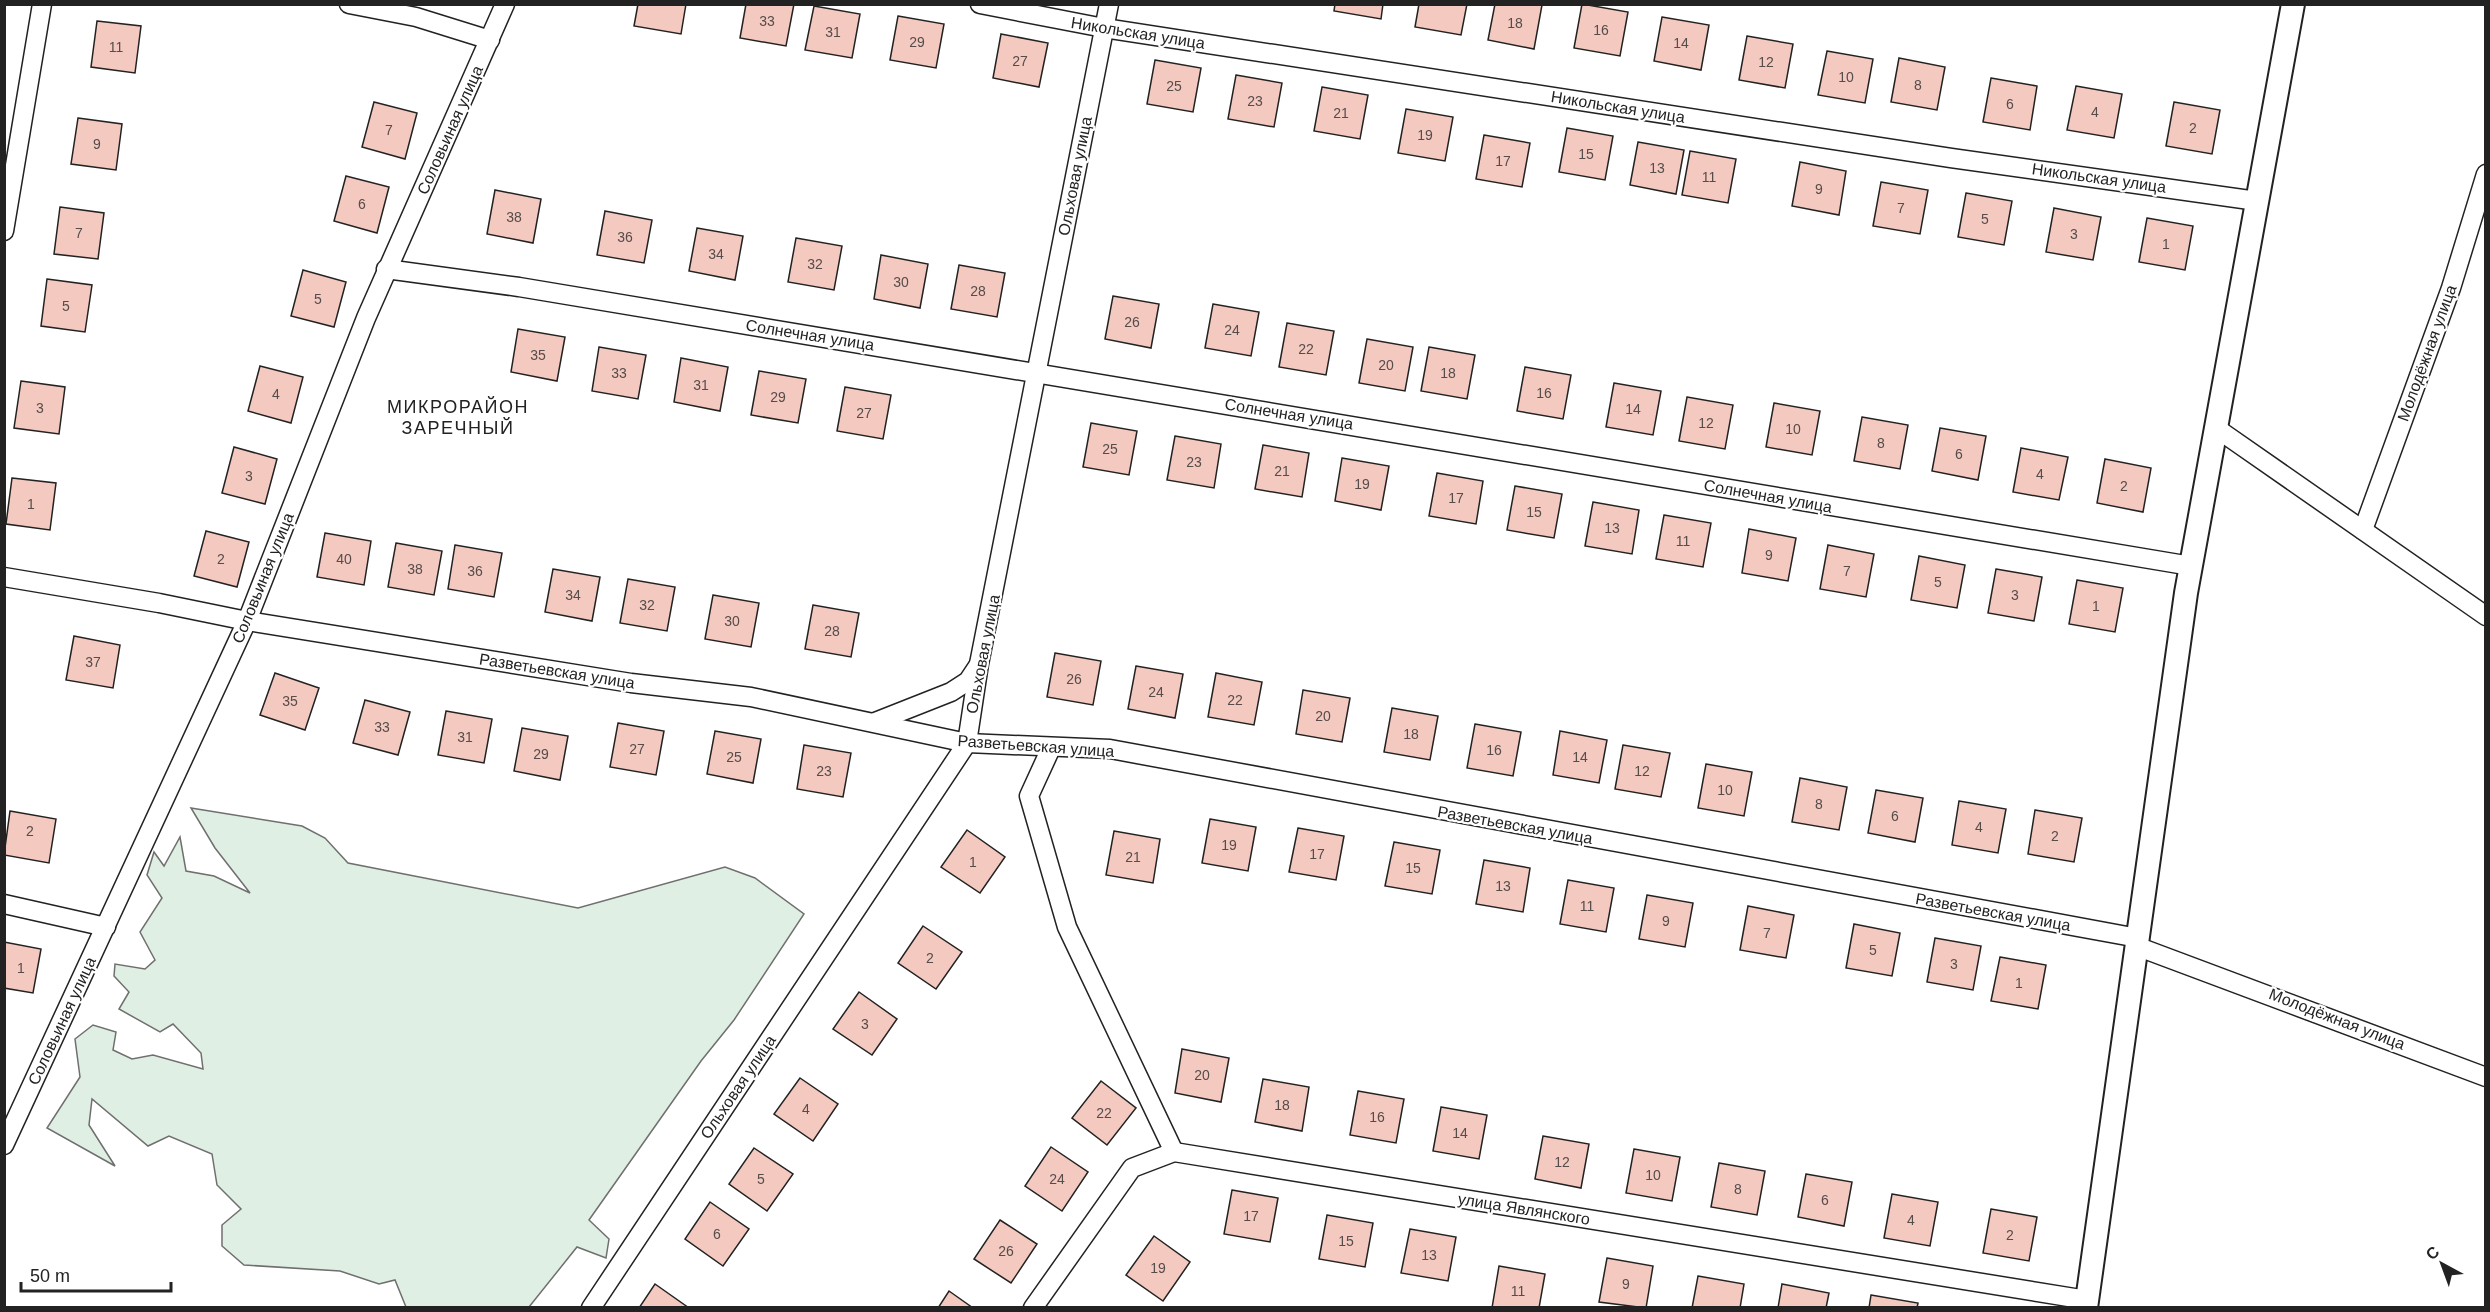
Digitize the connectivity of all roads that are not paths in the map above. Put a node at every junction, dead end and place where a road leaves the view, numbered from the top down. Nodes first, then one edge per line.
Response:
1 (42, 4) edge
2 (349, 4) edge
3 (505, 4) edge
4 (980, 4) edge
5 (1109, 4) edge
6 (2293, 4) edge
7 (1104, 28) junction
8 (490, 40) junction
9 (2486, 174) edge
10 (2257, 201) junction
11 (4, 231) edge
12 (386, 269) junction
13 (1037, 372) junction
14 (2216, 428) junction
15 (2363, 530) junction
16 (2191, 566) junction
17 (4, 577) edge
18 (2486, 616) edge
19 (247, 621) junction
20 (979, 664) junction
21 (875, 722) junction
22 (967, 743) junction
23 (1051, 748) junction
24 (4, 904) edge
25 (106, 927) junction
26 (2137, 942) junction
27 (2188, 963) joint
28 (2486, 1077) edge
29 (4, 1145) edge
30 (1174, 1152) junction
31 (2086, 1304) edge
32 (591, 1308) edge
33 (1033, 1308) edge

1 - 11 street
2 - 8 street
3 - 8 street, Соловьиная улица
4 - 7 street, Никольская улица
5 - 7 street, Ольховая улица
6 - 10 street
7 - 10 street, Никольская улица
7 - 13 street, Ольховая улица
8 - 12 street, Соловьиная улица
9 - 15 street, Молодёжная улица
10 - 14 street
12 - 13 street, Солнечная улица
12 - 19 street, Соловьиная улица
13 - 16 street, Солнечная улица
13 - 20 street, Ольховая улица
14 - 15 street
14 - 16 street
15 - 18 street
16 - 26 street
17 - 19 street, Разветьевская улица
19 - 21 street, Разветьевская улица
19 - 25 street, Соловьиная улица
20 - 21 street
20 - 22 street, Ольховая улица
21 - 22 street, Разветьевская улица
22 - 23 street, Разветьевская улица
22 - 32 street, Ольховая улица
23 - 26 street, Разветьевская улица
23 - 30 street
24 - 25 street
25 - 29 street, Соловьиная улица
26 - 27 street, Разветьевская улица
26 - 31 street
27 - 28 street, Молодёжная улица
30 - 31 street, улица Являнского
30 - 33 street

